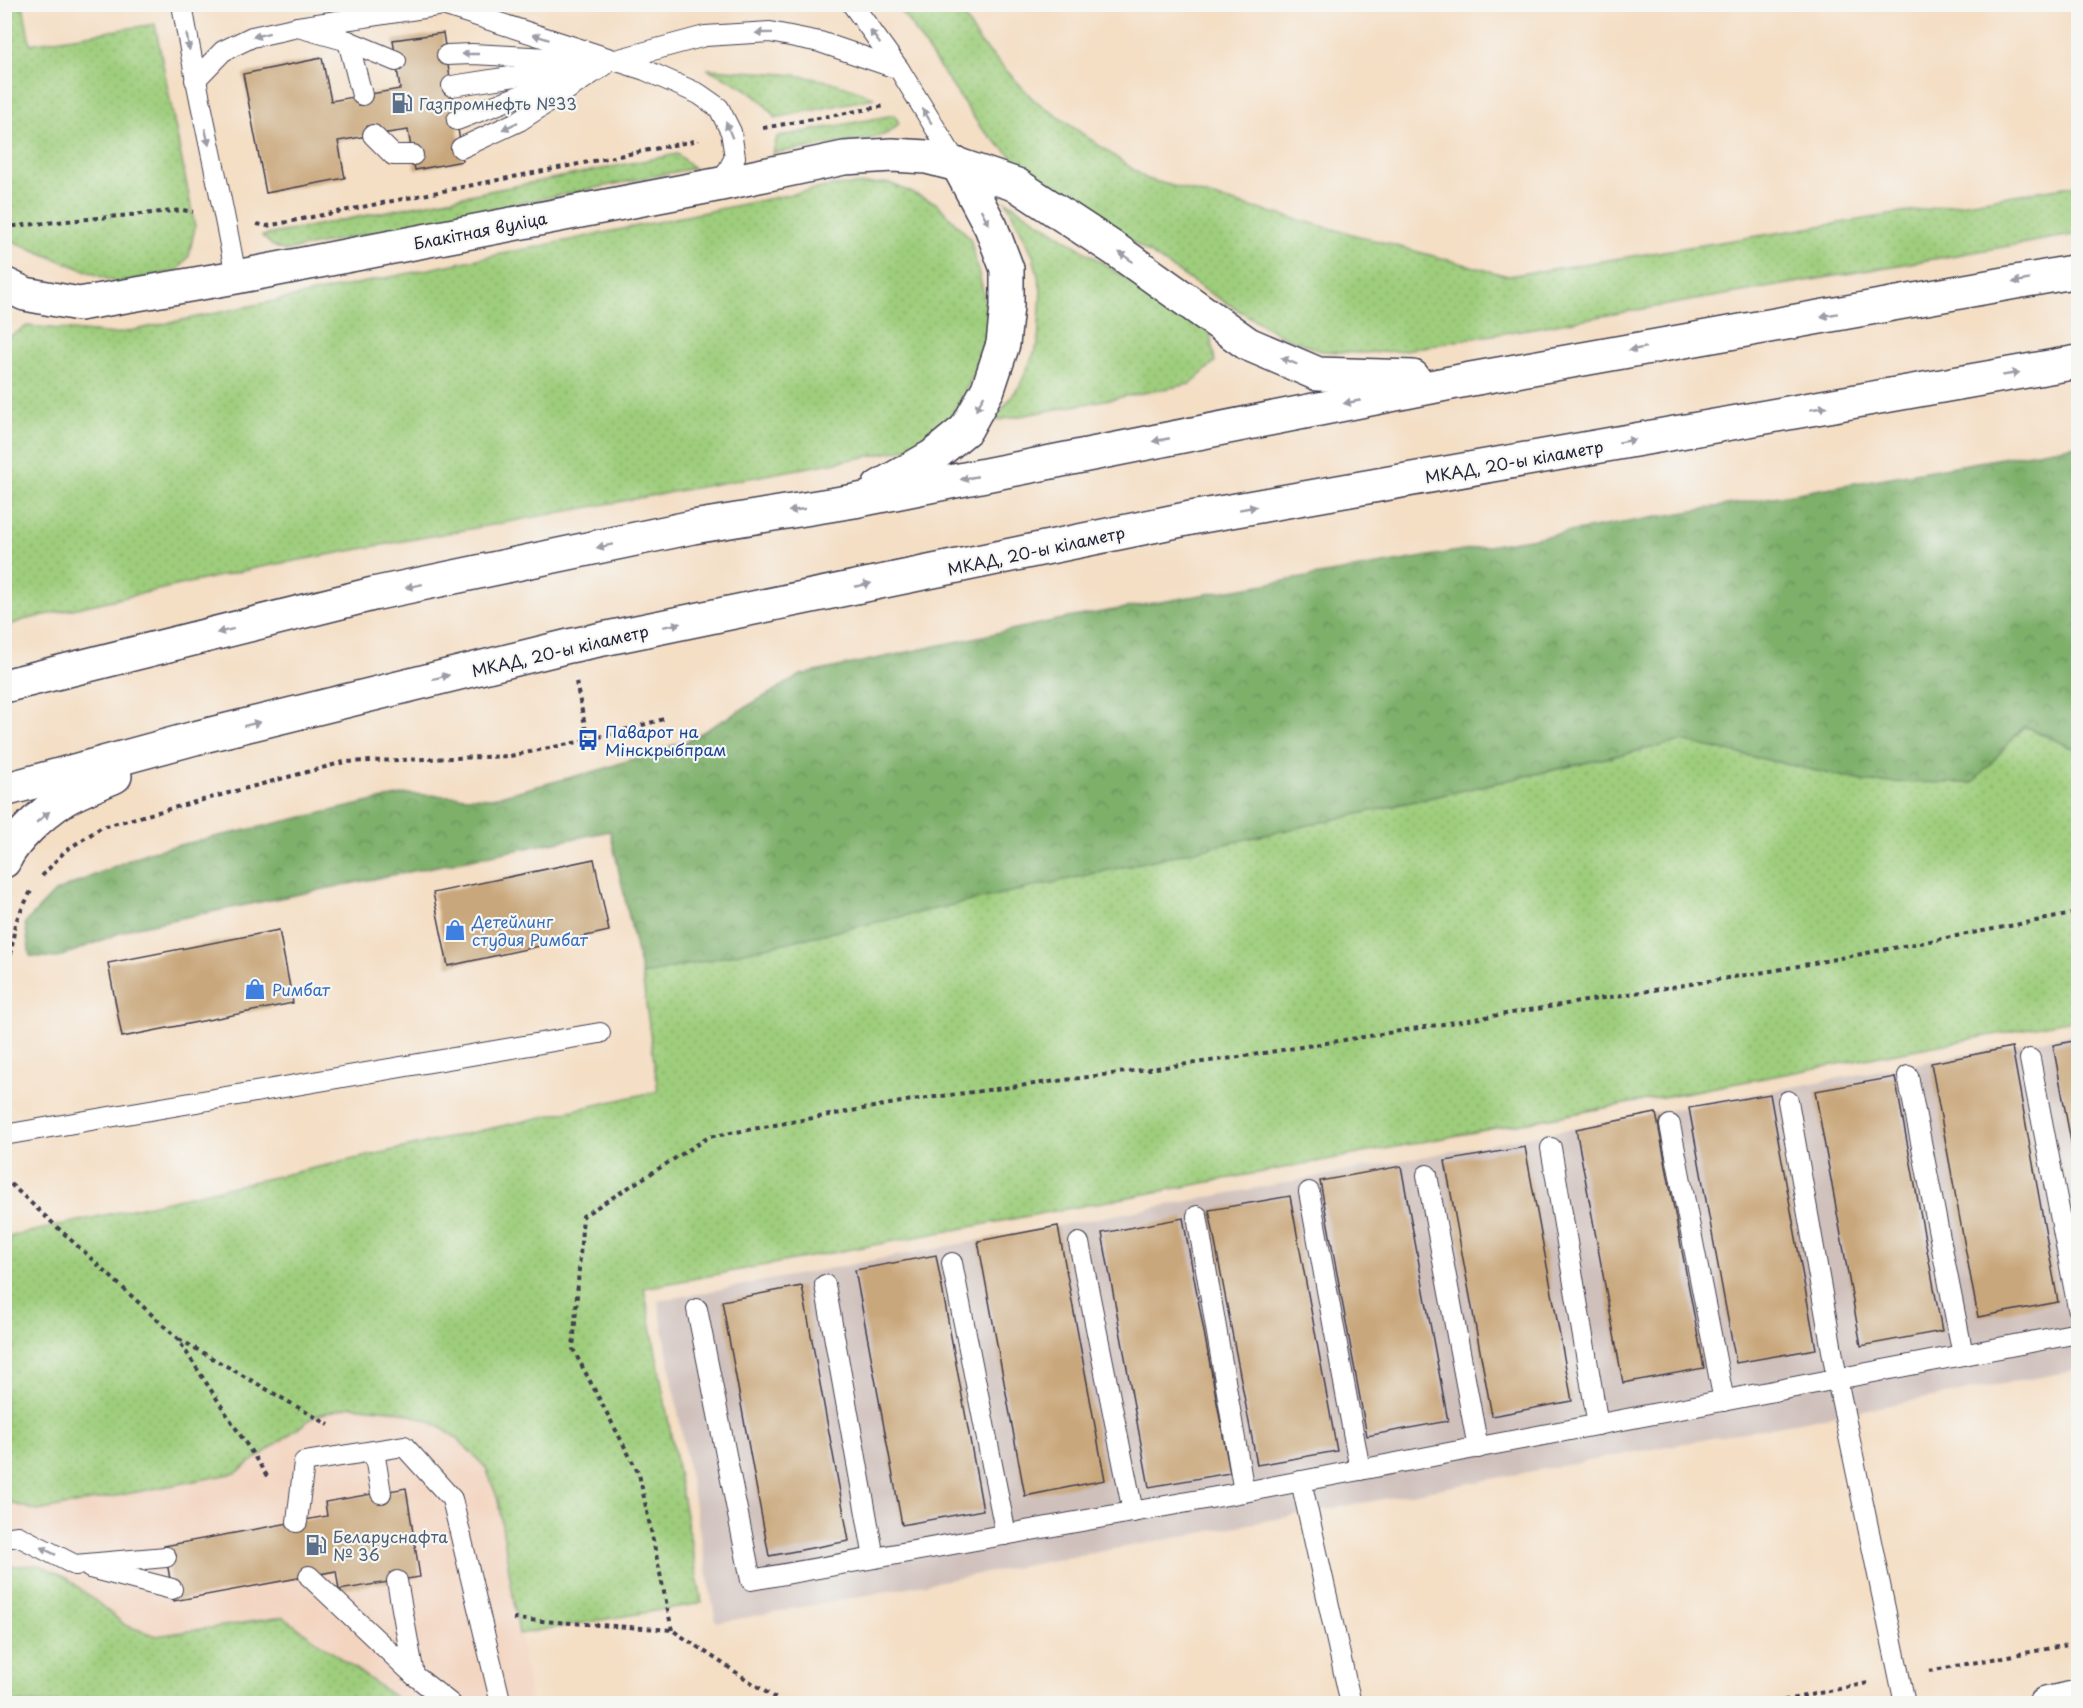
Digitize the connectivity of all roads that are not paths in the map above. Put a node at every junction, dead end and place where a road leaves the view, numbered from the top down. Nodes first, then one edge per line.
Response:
1 (182, 4) edge
2 (852, 4) edge
3 (298, 27) junction
4 (348, 41) junction
5 (447, 55) dead end
6 (396, 61) dead end
7 (612, 61) junction
8 (899, 69) junction
9 (195, 80) junction
10 (452, 86) dead end
11 (362, 95) dead end
12 (457, 120) dead end
13 (373, 135) dead end
14 (461, 148) dead end
15 (413, 155) dead end
16 (958, 165) junction
17 (721, 184) junction
18 (2079, 271) edge
19 (236, 277) junction
20 (4, 284) edge
21 (2079, 362) edge
22 (1471, 379) junction
23 (854, 501) junction
24 (4, 686) edge
25 (195, 738) junction
26 (4, 790) edge
27 (4, 861) edge
28 (600, 1033) dead end
29 (2030, 1059) dead end
30 (1908, 1076) dead end
31 (1788, 1101) dead end
32 (1670, 1125) dead end
33 (4, 1135) edge
34 (1551, 1148) dead end
35 (1427, 1176) dead end
36 (1309, 1192) dead end
37 (1197, 1216) dead end
38 (1079, 1243) dead end
39 (952, 1263) dead end
40 (825, 1285) dead end
41 (2079, 1308) edge
42 (697, 1309) dead end
43 (2079, 1333) edge
44 (1963, 1355) junction
45 (1837, 1379) junction
46 (1724, 1401) junction
47 (1598, 1425) junction
48 (1478, 1448) junction
49 (374, 1451) junction
50 (1360, 1470) junction
51 (1301, 1481) junction
52 (1244, 1492) junction
53 (381, 1493) dead end
54 (1133, 1512) junction
55 (297, 1522) road end
56 (1006, 1535) junction
57 (4, 1538) edge
58 (166, 1557) dead end
59 (874, 1558) junction
60 (75, 1565) junction
61 (309, 1576) dead end
62 (397, 1581) dead end
63 (172, 1589) dead end
64 (414, 1676) junction
65 (2079, 1697) edge
66 (451, 1704) edge
67 (501, 1704) edge
68 (1351, 1704) edge
69 (1905, 1704) edge
70 (2045, 1704) edge

1 -> 9 lane
8 -> 2 lane
3 - 4 lane
7 -> 3 lane
3 -> 9 lane
4 - 6 lane
4 - 11 lane
7 -> 5 lane
8 -> 7 lane
7 - 10 lane
7 - 12 lane
7 -> 14 lane
17 -> 7 lane
16 -> 8 lane
9 -> 19 lane
13 - 15 lane
16 - 17 main road, Блакітная вуліца
22 -> 16 main road, Блакітная вуліца
16 -> 23 main road
17 - 19 main road, Блакітная вуліца
18 -> 22 main road
19 - 20 main road, Блакітная вуліца
25 -> 21 main road, МКАД, 20-ы кіламетр
22 -> 23 main road
23 -> 24 main road
25 - 26 main road, МКАД, 20-ы кіламетр
27 -> 25 main road
28 - 33 lane
29 - 41 lane
30 - 44 lane
31 - 45 lane
32 - 46 lane
34 - 47 lane
35 - 48 lane
36 - 50 lane
37 - 52 lane
38 - 54 lane
39 - 56 lane
40 - 59 lane
42 - 59 lane
43 - 44 lane
44 - 45 lane
45 - 46 lane
45 - 69 lane
46 - 47 lane
47 - 48 lane
48 - 50 lane
49 - 53 lane
49 - 55 lane
49 - 67 lane
50 - 51 lane
51 - 52 lane
51 - 68 lane
52 - 54 lane
54 - 56 lane
56 - 59 lane
60 -> 57 lane
58 - 60 lane
60 - 63 lane
61 - 64 lane
62 - 64 lane
64 - 66 lane
65 - 70 main road

